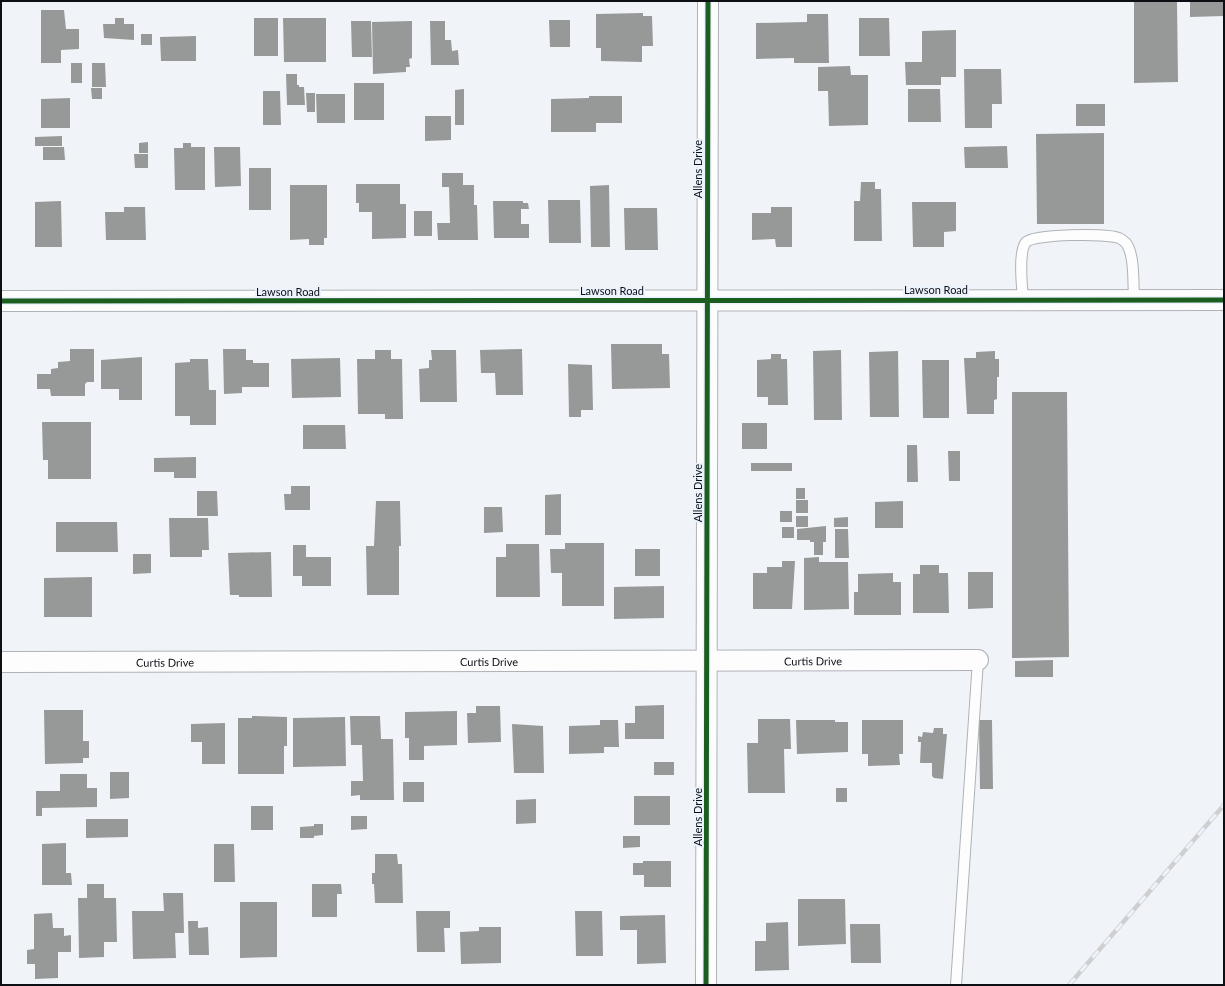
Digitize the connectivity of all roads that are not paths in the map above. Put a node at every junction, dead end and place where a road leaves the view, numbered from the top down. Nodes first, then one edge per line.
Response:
1 (708, 1) edge
2 (1023, 299) junction
3 (707, 300) junction
4 (1134, 300) junction
5 (1224, 300) edge
6 (1, 301) edge
7 (707, 660) junction
8 (978, 660) joint
9 (1, 662) edge
10 (706, 985) edge
11 (956, 985) edge

1 - 3 street, Allens Drive
2 - 3 street, Lawson Road
2 - 4 street, Lawson Road
2 - 4 lane
3 - 6 street, Lawson Road
3 - 7 street, Allens Drive
4 - 5 street, Lawson Road
7 - 8 street, Curtis Drive
7 - 9 street, Curtis Drive
7 - 10 street, Allens Drive
8 - 11 lane

